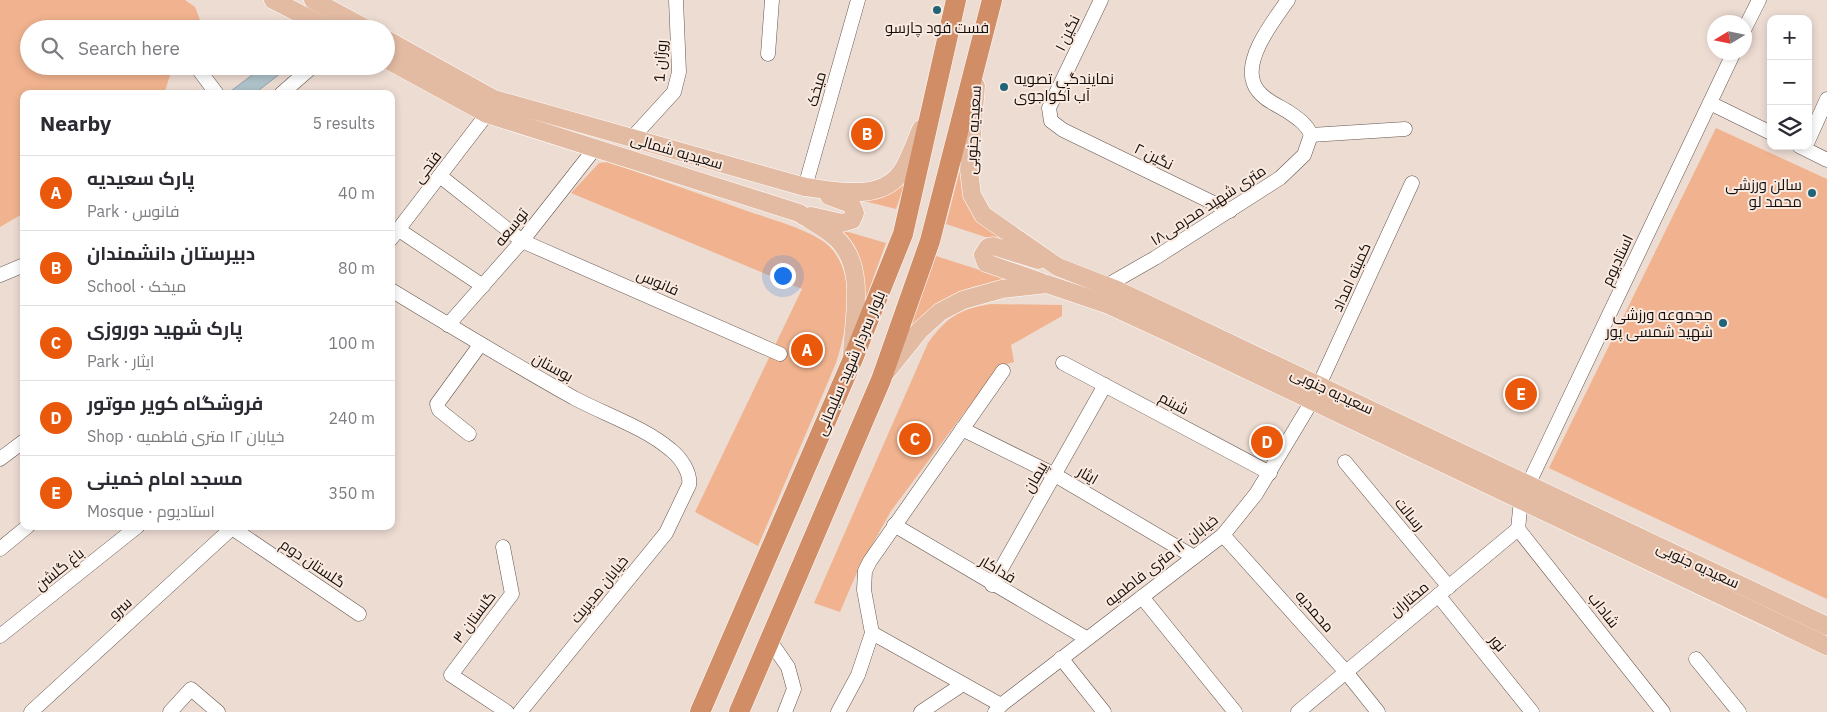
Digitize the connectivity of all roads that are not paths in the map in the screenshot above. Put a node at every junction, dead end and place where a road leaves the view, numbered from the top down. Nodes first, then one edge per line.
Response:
1 (273, 0) edge
2 (313, 0) edge
3 (676, 0) edge
4 (772, 0) edge
5 (858, 0) edge
6 (956, 0) edge
7 (992, 0) edge
8 (1101, 0) edge
9 (1288, 0) edge
10 (1759, 0) edge
11 (1752, 15) edge
12 (312, 20) edge
13 (346, 20) edge
14 (395, 44) edge
15 (768, 54) dead end
16 (1730, 60) edge
17 (978, 62) junction
18 (395, 64) edge
19 (203, 75) edge
20 (303, 75) edge
21 (214, 90) edge
22 (287, 90) edge
23 (1827, 99) edge
24 (1710, 102) junction
25 (932, 103) junction
26 (487, 114) junction
27 (1405, 129) dead end
28 (1063, 130) joint
29 (1767, 130) edge
30 (1812, 130) edge
31 (1311, 135) junction
32 (632, 138) junction
33 (596, 147) junction
34 (1811, 150) edge
35 (1827, 160) edge
36 (440, 176) junction
37 (1412, 182) dead end
38 (806, 187) junction
39 (1230, 211) junction
40 (798, 213) junction
41 (395, 235) edge
42 (522, 241) junction
43 (20, 267) edge
44 (1058, 267) junction
45 (0, 275) edge
46 (1047, 284) junction
47 (483, 286) junction
48 (1106, 286) junction
49 (395, 292) edge
50 (448, 325) junction
51 (480, 345) junction
52 (780, 354) dead end
53 (852, 361) junction
54 (1064, 362) dead end
55 (1003, 371) dead end
56 (881, 380) junction
57 (1105, 385) junction
58 (1316, 393) junction
59 (962, 429) junction
60 (469, 434) dead end
61 (20, 444) edge
62 (0, 459) edge
63 (1346, 462) dead end
64 (1270, 473) junction
65 (1055, 475) junction
66 (690, 479) joint
67 (1525, 493) junction
68 (894, 525) junction
69 (1518, 528) junction
70 (23, 530) edge
71 (133, 530) edge
72 (224, 530) edge
73 (232, 530) edge
74 (1223, 535) junction
75 (1, 546) edge
76 (503, 547) dead end
77 (1194, 557) junction
78 (992, 585) junction
79 (1443, 591) junction
80 (1142, 596) junction
81 (359, 614) dead end
82 (1827, 626) edge
83 (872, 633) junction
84 (0, 636) edge
85 (1086, 638) junction
86 (770, 641) junction
87 (1827, 646) edge
88 (1061, 658) junction
89 (1696, 659) dead end
90 (1346, 672) junction
91 (963, 684) junction
92 (998, 708) edge
93 (31, 712) edge
94 (170, 712) edge
95 (218, 712) edge
96 (507, 712) edge
97 (520, 712) edge
98 (700, 712) edge
99 (740, 712) edge
100 (786, 712) edge
101 (838, 712) edge
102 (921, 712) edge
103 (1104, 712) edge
104 (1235, 712) edge
105 (1298, 712) edge
106 (1378, 712) edge
107 (1532, 712) edge
108 (1663, 712) edge
109 (1739, 712) edge

1 - 12 main road
2 - 13 main road
3 - 32 street, روژان 1
4 - 15 street
5 - 38 street, میخک
6 - 25 highway, بلوار سردار شهید سلیمانی
7 - 17 highway, بلوار سردار شهید سلیمانی
8 - 28 street, نگین ۱
9 - 31 street
10 - 11 street
14 - 32 main road, سعیدیه شمالی
16 - 24 street, استادیوم
17 - 44 main road, سعیدیه جنوبی
17 - 56 highway, بلوار سردار شهید سلیمانی
18 - 26 main road, سعیدیه شمالی
19 - 21 street
20 - 22 street
23 - 30 street
24 - 29 street
24 - 67 street, استادیوم
25 - 38 main road, سعیدیه شمالی
25 - 53 highway, بلوار سردار شهید سلیمانی
26 - 33 main road, سعیدیه شمالی
26 - 36 street, فتحی
27 - 31 street
28 - 39 street, نگین ۲
31 - 39 street, ۱۸متری شهید محرمی
32 - 38 main road, سعیدیه شمالی
33 - 40 main road, سعیدیه شمالی
33 - 42 street, توسعه
34 - 35 street
36 - 41 street, فتحی
36 - 42 street, فانوس
37 - 58 street, کمیته امداد
38 - 40 main road
39 - 48 street, ۱۸متری شهید محرمی
40 - 53 main road, سعیدیه شمالی
41 - 47 street
42 - 47 street, توسعه
42 - 52 street, فانوس
43 - 45 street
44 - 46 main road
44 - 48 main road, سعیدیه جنوبی
46 - 56 main road, سعیدیه جنوبی
46 - 58 main road, سعیدیه جنوبی
47 - 50 street, توسعه
48 - 58 main road, سعیدیه جنوبی
49 - 50 street, بوستان
50 - 51 street, بوستان
51 - 60 street
51 - 66 street, بوستان
53 - 98 highway, بلوار سردار شهید سلیمانی
54 - 57 street, شبنم
55 - 59 street
56 - 86 highway, بلوار سردار شهید سلیمانی
57 - 64 street, شبنم
57 - 65 street, پیمان
58 - 64 street, خیابان ۱۲ متری فاطمیه
58 - 67 main road, سعیدیه جنوبی
59 - 65 street, ایثار
59 - 68 street
61 - 62 street
63 - 79 street, رسالت
64 - 74 street, خیابان ۱۲ متری فاطمیه
65 - 77 street, ایثار
65 - 78 street, پیمان
66 - 97 street, خیابان مدیریت
67 - 69 street
67 - 82 main road, سعیدیه جنوبی
67 - 87 main road, سعیدیه جنوبی
68 - 78 street, فداکار
68 - 83 street
69 - 79 street, مختاران
69 - 108 street, شاداب
70 - 75 street
71 - 84 street, باغ گلشن
72 - 93 street, سرو
73 - 81 street, گلستان دوم
74 - 77 street, خیابان ۱۲ متری فاطمیه
74 - 90 street, محمدیه
76 - 96 street, گلستان ۳
77 - 80 street, خیابان ۱۲ متری فاطمیه
78 - 85 street, فداکار
79 - 90 street, مختاران
79 - 107 street, نور
80 - 85 street, خیابان ۱۲ متری فاطمیه
80 - 104 street
83 - 91 street
83 - 101 street
85 - 88 street, خیابان ۱۲ متری فاطمیه
86 - 99 highway, بلوار سردار شهید سلیمانی
86 - 100 street
88 - 92 street, خیابان ۱۲ متری فاطمیه
88 - 103 street
89 - 109 street
90 - 105 street, مختاران
90 - 106 street, محمدیه
91 - 92 street
91 - 102 street
94 - 95 street

